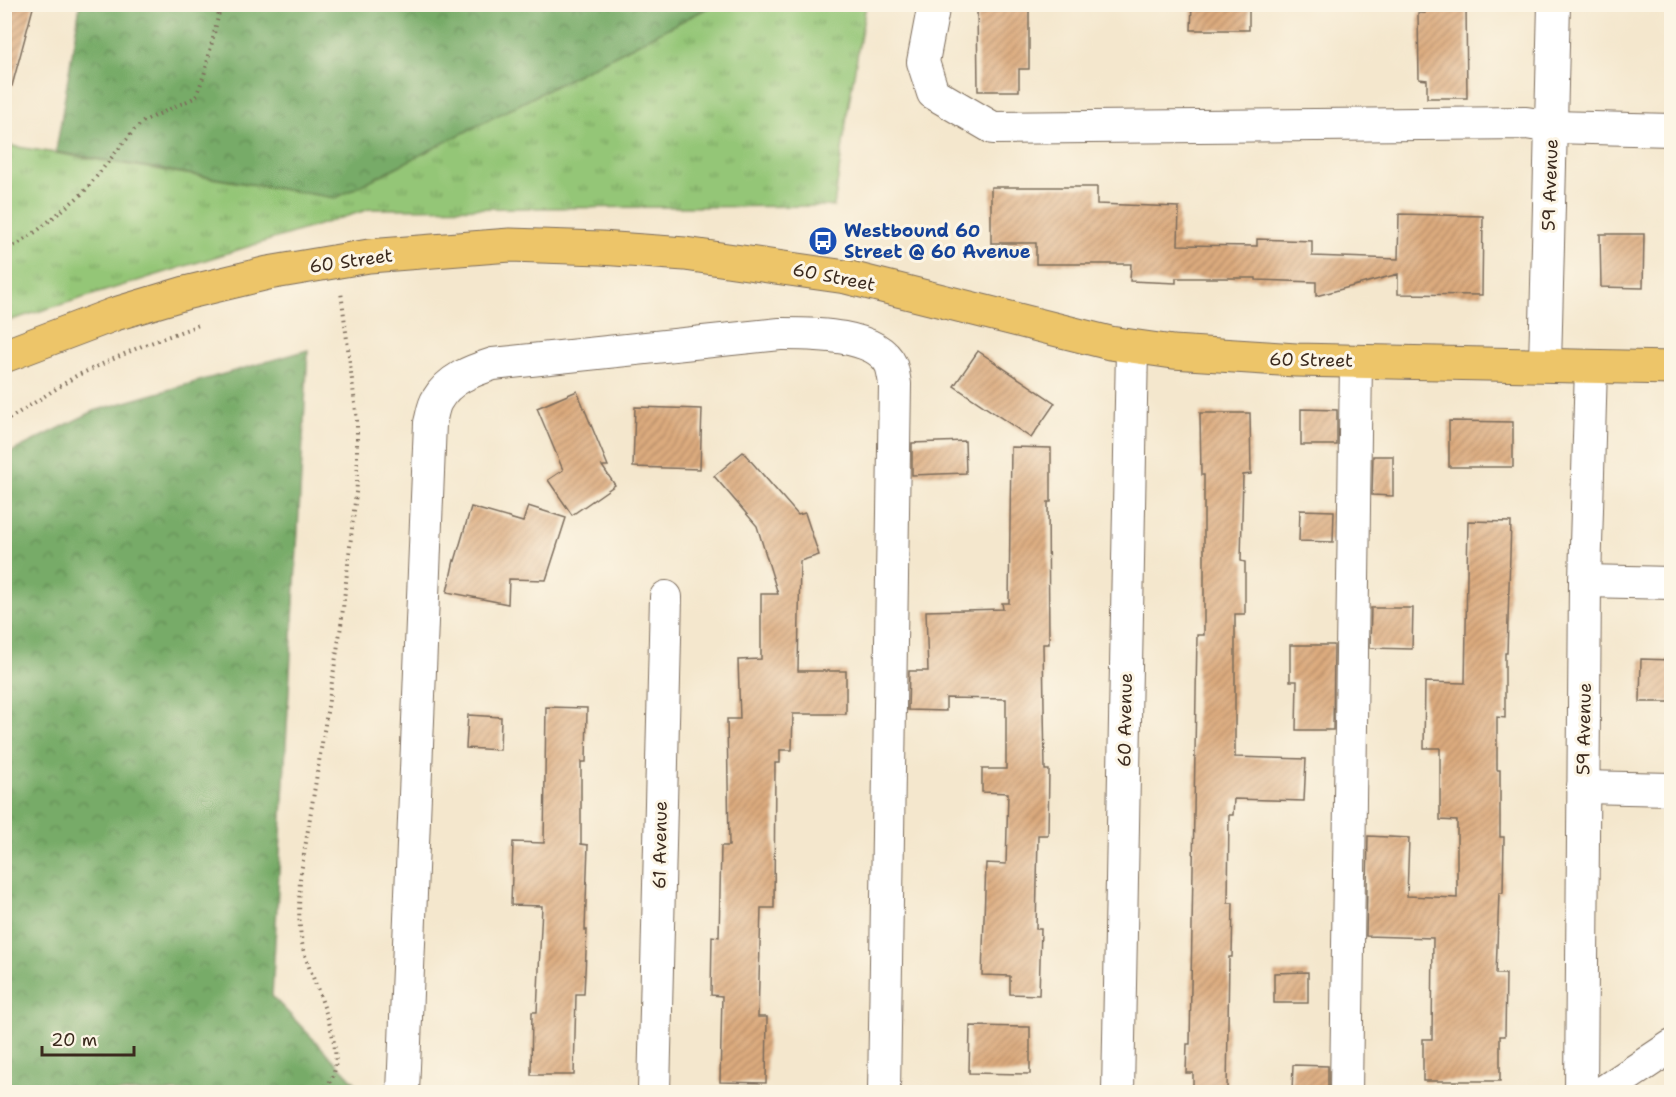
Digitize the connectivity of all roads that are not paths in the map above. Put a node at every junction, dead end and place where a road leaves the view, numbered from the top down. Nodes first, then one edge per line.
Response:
1 (934, 4) edge
2 (1554, 4) edge
3 (1552, 127) junction
4 (1671, 130) edge
5 (1132, 348) junction
6 (4, 356) edge
7 (1356, 361) junction
8 (1545, 365) junction
9 (1591, 366) junction
10 (1671, 368) edge
11 (1586, 581) junction
12 (1671, 583) edge
13 (666, 597) dead end
14 (1583, 787) junction
15 (1671, 789) edge
16 (1671, 1046) edge
17 (403, 1092) edge
18 (654, 1092) edge
19 (884, 1092) edge
20 (1118, 1092) edge
21 (1346, 1092) edge
22 (1581, 1092) edge
23 (1603, 1092) edge

1 - 3 street
2 - 3 street, 59 Avenue
3 - 4 street
3 - 8 street, 59 Avenue
5 - 6 main road, 60 Street
5 - 7 main road, 60 Street
5 - 20 street, 60 Avenue
7 - 8 main road, 60 Street
7 - 21 street
8 - 9 main road, 60 Street
9 - 10 main road, 60 Street
9 - 11 street, 59 Avenue
11 - 12 street
11 - 14 street, 59 Avenue
13 - 18 street, 61 Avenue
14 - 15 street
14 - 22 street, 59 Avenue
16 - 23 street
17 - 19 street

